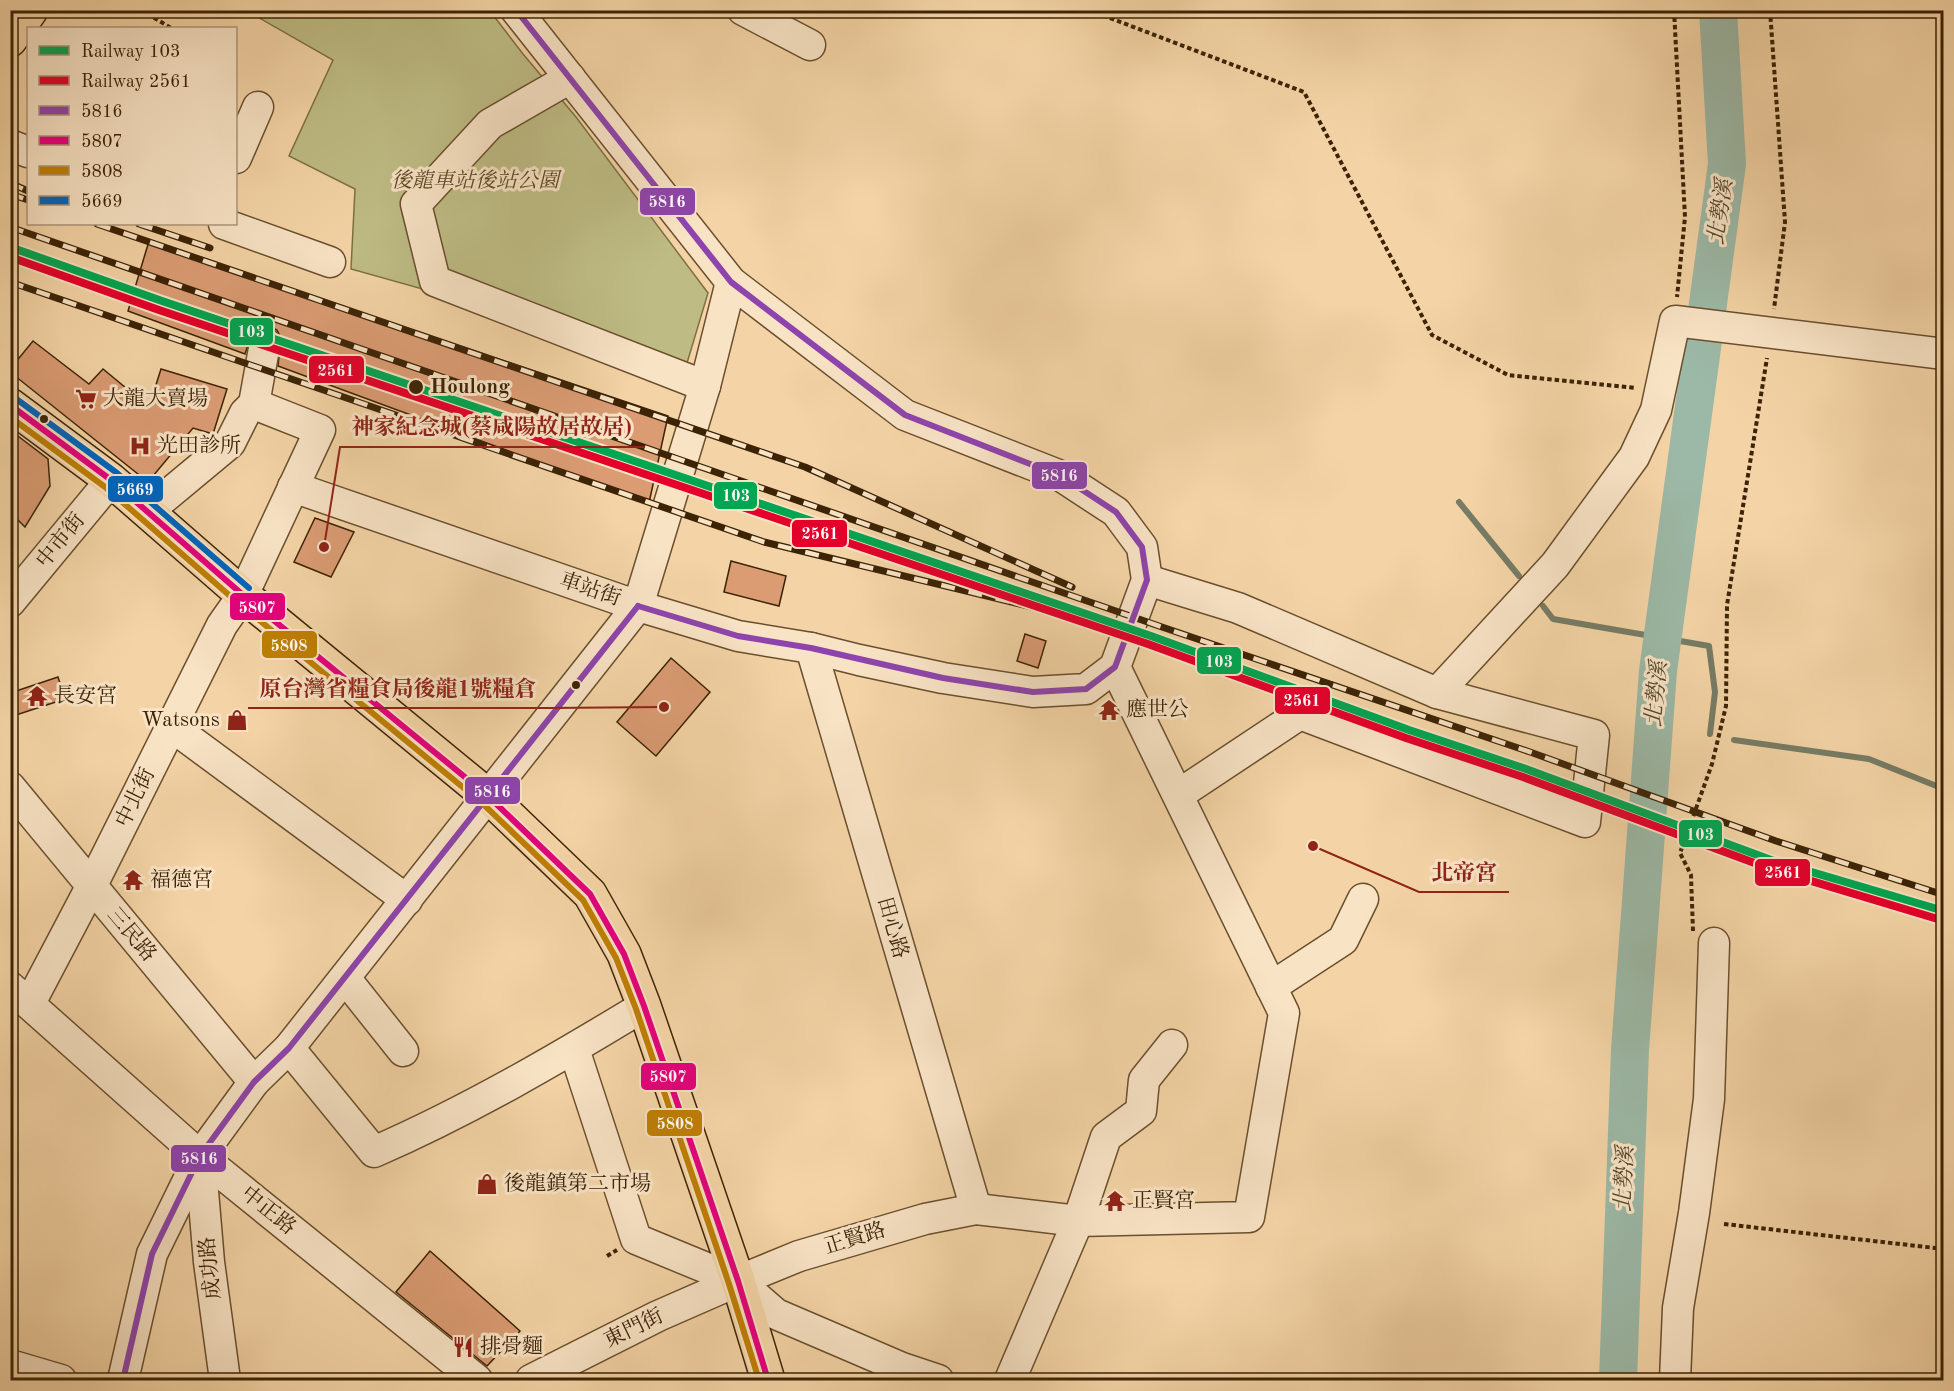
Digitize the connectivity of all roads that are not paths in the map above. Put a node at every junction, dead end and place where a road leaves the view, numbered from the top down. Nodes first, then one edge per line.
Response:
1 (516, 10) edge
2 (743, 10) edge
3 (23, 17) edge
4 (10, 40) edge
5 (810, 45) dead end
6 (570, 78) junction
7 (258, 107) dead end
8 (10, 146) edge
9 (238, 147) edge
10 (27, 152) edge
11 (227, 225) edge
12 (330, 262) dead end
13 (731, 282) junction
14 (265, 343) dead end
15 (1944, 354) edge
16 (705, 386) junction
17 (254, 404) junction
18 (10, 405) edge
19 (111, 480) junction
20 (294, 487) junction
21 (147, 512) junction
22 (1147, 580) junction
23 (243, 595) junction
24 (10, 602) edge
25 (638, 606) junction
26 (811, 648) junction
27 (1115, 668) junction
28 (1437, 693) junction
29 (171, 726) junction
30 (10, 787) edge
31 (1178, 795) junction
32 (488, 796) junction
33 (92, 887) junction
34 (1363, 899) dead end
35 (407, 900) junction
36 (1704, 938) road end
37 (345, 978) junction
38 (1271, 987) junction
39 (20, 995) edge
40 (644, 1006) junction
41 (1172, 1045) dead end
42 (290, 1048) junction
43 (574, 1049) junction
44 (403, 1051) dead end
45 (254, 1082) junction
46 (200, 1156) junction
47 (976, 1209) junction
48 (1078, 1221) junction
49 (738, 1281) junction
50 (10, 1365) edge
51 (61, 1380) edge
52 (123, 1380) edge
53 (225, 1380) edge
54 (477, 1380) edge
55 (531, 1380) edge
56 (768, 1380) edge
57 (938, 1380) edge
58 (1010, 1380) edge
59 (1675, 1380) edge

1 - 6 street
2 - 5 street
3 - 4 main road
6 - 13 street
6 - 16 street
7 - 9 street
8 - 10 street
11 - 12 street
13 - 16 street
13 - 22 street
14 - 17 street
15 - 28 street
16 - 25 street
17 - 20 street
17 - 21 street
18 - 19 main road
19 - 21 main road
19 - 24 street, 中市街
20 - 23 street
20 - 25 street, 車站街
21 - 23 main road
22 - 27 street
22 - 28 street
23 - 29 street, 中北街
23 - 32 main road
25 - 26 street, 車站街
25 - 32 street
26 - 27 street, 車站街
26 - 47 street, 田心路
27 - 31 street
28 - 31 street
29 - 33 street, 中北街
29 - 35 street
30 - 33 street, 三民路
31 - 38 street
32 - 35 street
32 - 40 main road
33 - 39 street, 中北街
33 - 45 street, 三民路
34 - 38 street
35 - 37 street
36 - 59 street
37 - 42 street
37 - 44 street
38 - 48 street, 正賢路
39 - 46 street, 中正路
40 - 43 street
40 - 49 main road
41 - 48 street
42 - 43 street
42 - 45 street
43 - 49 street
45 - 46 street
46 - 52 street
46 - 53 street, 成功路
46 - 54 street, 中正路
47 - 48 street, 正賢路
47 - 49 street, 正賢路
48 - 58 street
49 - 55 street, 東門街
49 - 56 main road
49 - 57 street
50 - 51 street

